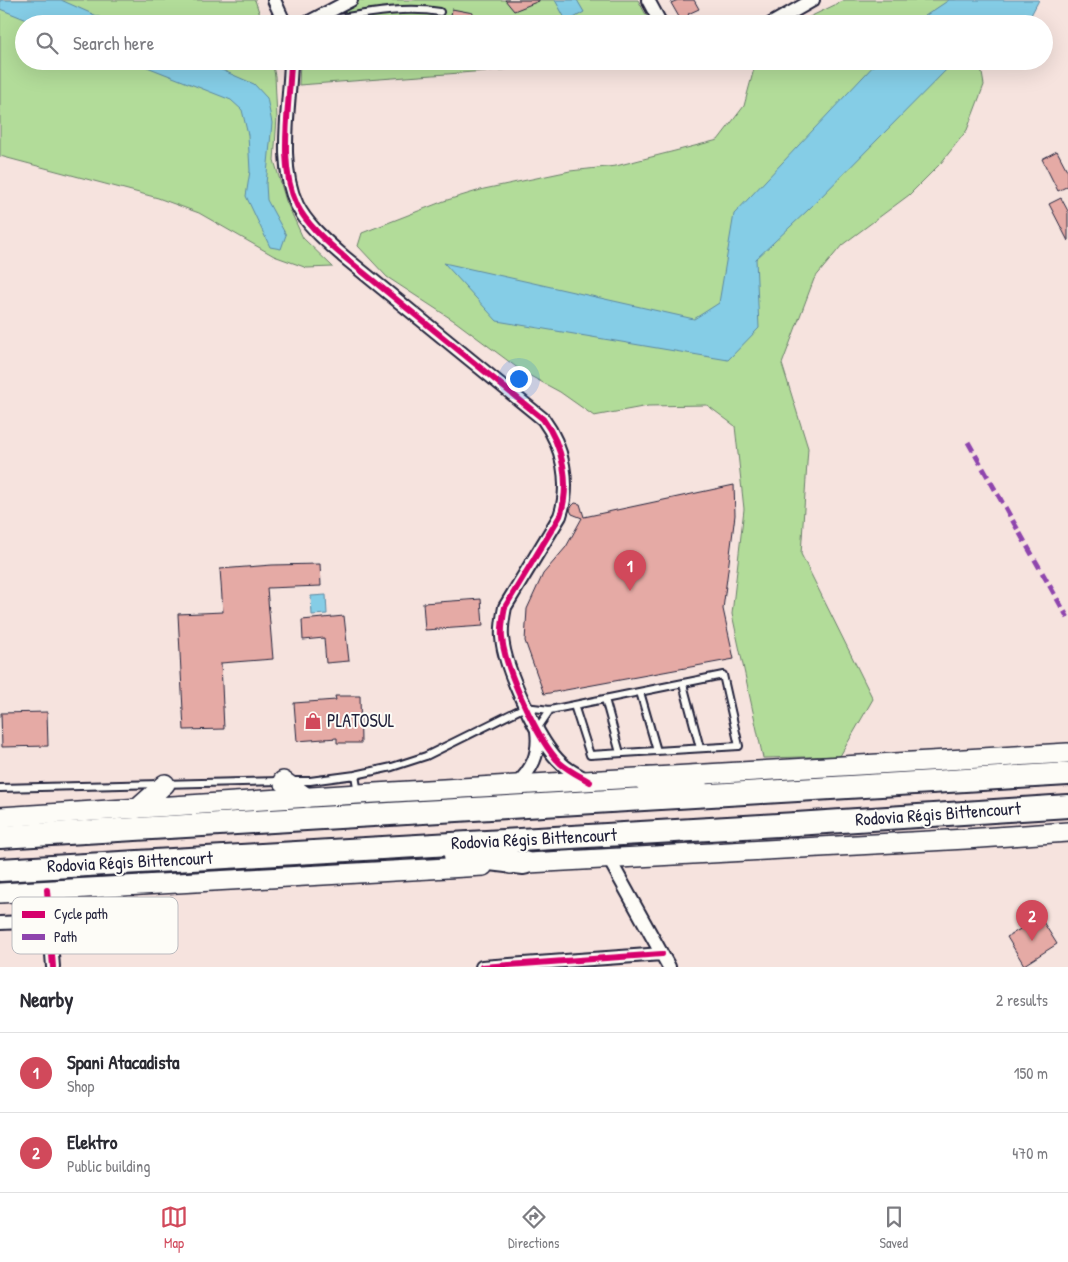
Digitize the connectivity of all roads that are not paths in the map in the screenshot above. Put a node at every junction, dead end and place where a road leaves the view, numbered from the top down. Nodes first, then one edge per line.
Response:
1 (274, 0) edge
2 (351, 0) edge
3 (648, 0) edge
4 (814, 0) edge
5 (440, 12) dead end
6 (281, 15) edge
7 (322, 15) edge
8 (369, 15) edge
9 (656, 15) edge
10 (786, 15) edge
11 (291, 70) edge
12 (683, 684) junction
13 (640, 692) junction
14 (605, 699) junction
15 (574, 705) junction
16 (525, 707) junction
17 (550, 710) junction
18 (537, 728) junction
19 (700, 748) junction
20 (657, 751) junction
21 (620, 753) junction
22 (1068, 753) edge
23 (1068, 774) edge
24 (355, 775) junction
25 (644, 779) junction
26 (590, 782) junction
27 (165, 784) junction
28 (515, 786) junction
29 (0, 788) edge
30 (275, 788) junction
31 (774, 791) junction
32 (358, 794) junction
33 (1068, 806) edge
34 (137, 809) junction
35 (0, 817) edge
36 (1068, 832) edge
37 (1039, 834) junction
38 (1068, 836) edge
39 (0, 837) edge
40 (344, 850) junction
41 (610, 859) junction
42 (524, 863) junction
43 (0, 870) edge
44 (47, 890) junction
45 (0, 893) edge
46 (47, 897) edge
47 (51, 954) edge
48 (661, 961) edge
49 (52, 967) edge
50 (491, 967) edge
51 (669, 967) edge

1 - 6 street
2 - 7 street
3 - 9 street
4 - 10 street
5 - 8 lane
11 - 16 street
12 - 13 lane
12 - 19 lane
12 - 19 lane
13 - 14 lane
13 - 20 lane
14 - 15 lane
14 - 21 lane
15 - 17 lane
15 - 21 lane
16 - 17 lane
16 - 18 street
16 - 24 lane
17 - 18 lane
18 - 26 street
18 - 28 street
19 - 20 lane
20 - 21 lane
22 - 25 main road
23 - 31 highway, Rodovia Régis Bittencourt
24 - 30 lane
24 - 32 lane
25 - 26 main road
25 - 31 highway
26 - 28 main road
27 - 29 lane
27 - 30 lane
27 - 34 main road
28 - 32 main road
30 - 32 main road
30 - 34 main road
31 - 39 highway, Rodovia Régis Bittencourt
33 - 40 highway, Rodovia Régis Bittencourt
34 - 35 main road
36 - 37 main road
37 - 38 lane
37 - 41 main road
40 - 42 highway
40 - 43 highway, Rodovia Régis Bittencourt
41 - 42 main road
41 - 48 street
42 - 44 main road
44 - 45 main road
44 - 46 street
47 - 49 street
48 - 50 street
48 - 51 street

